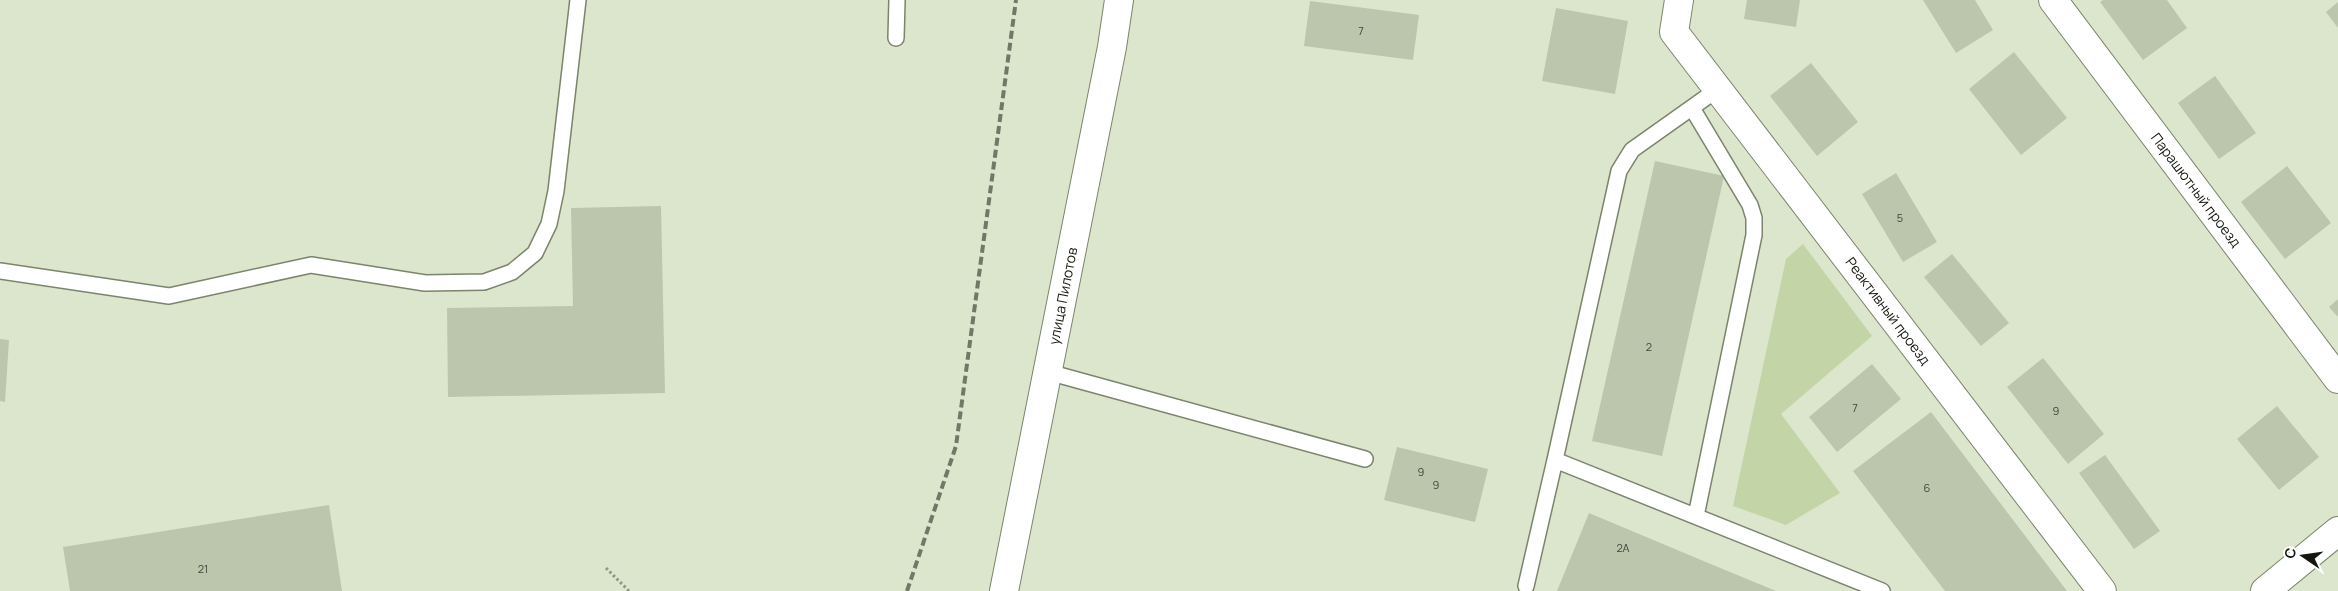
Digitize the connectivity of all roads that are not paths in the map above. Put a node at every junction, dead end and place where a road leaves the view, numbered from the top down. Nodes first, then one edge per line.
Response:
1 (578, 0) edge
2 (897, 0) edge
3 (1119, 0) edge
4 (1679, 0) edge
5 (2053, 0) edge
6 (896, 38) dead end
7 (1718, 88) junction
8 (1692, 108) junction
9 (0, 271) edge
10 (1048, 372) junction
11 (2338, 379) edge
12 (1366, 459) dead end
13 (1555, 460) junction
14 (1696, 516) junction
15 (2338, 531) edge
16 (1526, 586) dead end
17 (1004, 591) edge
18 (1882, 591) edge
19 (2102, 591) edge
20 (2265, 591) edge

1 - 9 lane
2 - 6 lane
3 - 10 street, улица Пилотов
4 - 7 street, Реактивный проезд
5 - 11 street, Парашютный проезд
7 - 8 lane
7 - 19 street, Реактивный проезд
8 - 13 lane
8 - 14 lane
10 - 12 lane
10 - 17 street, улица Пилотов
13 - 14 lane
13 - 16 lane
14 - 18 lane
15 - 20 street

